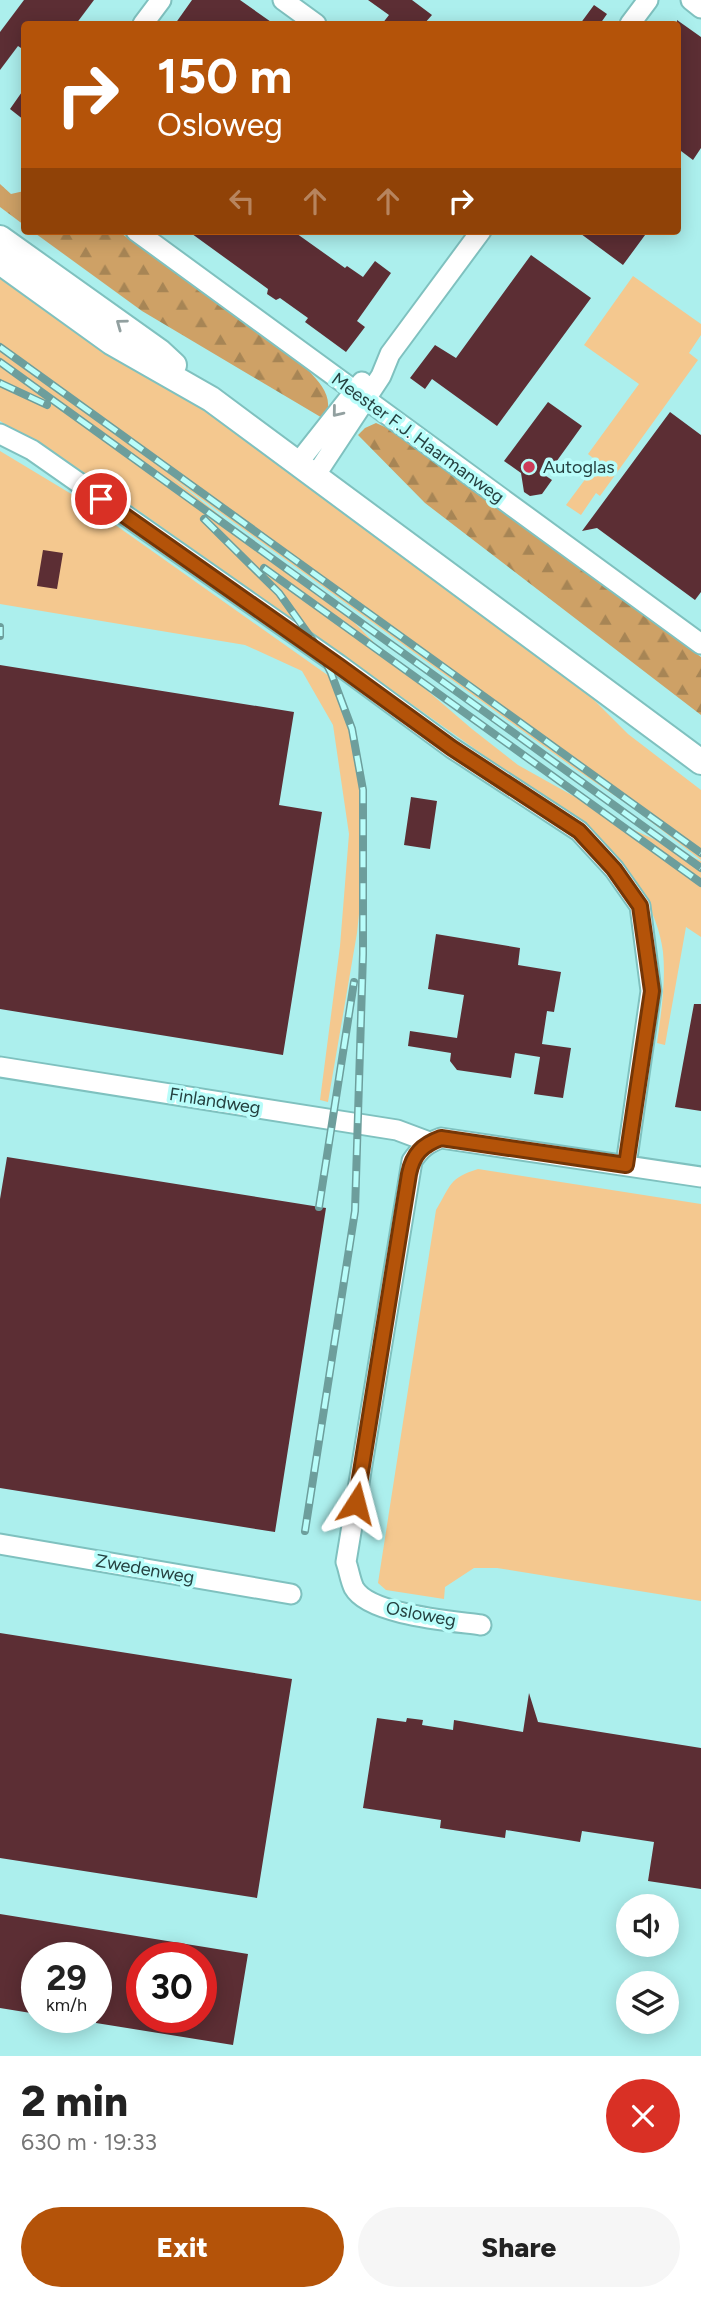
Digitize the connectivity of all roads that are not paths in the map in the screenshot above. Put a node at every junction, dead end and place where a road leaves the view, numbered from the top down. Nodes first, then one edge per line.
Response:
1 (161, 0) edge
2 (283, 0) edge
3 (648, 0) edge
4 (691, 0) edge
5 (701, 8) edge
6 (145, 21) edge
7 (312, 21) edge
8 (633, 21) edge
9 (141, 235) edge
10 (478, 235) edge
11 (0, 238) edge
12 (0, 262) edge
13 (360, 395) junction
14 (211, 399) junction
15 (0, 434) edge
16 (306, 469) junction
17 (701, 644) edge
18 (701, 762) edge
19 (0, 1067) edge
20 (429, 1142) junction
21 (626, 1165) junction
22 (701, 1177) edge
23 (0, 1544) edge
24 (290, 1594) dead end
25 (481, 1625) dead end

1 - 6 street
2 - 7 street
3 - 8 street
4 - 5 street
9 - 13 street, Meester F.J. Haarmanweg
10 - 13 street
14 -> 11 main road
12 - 14 main road
13 - 16 street
13 - 17 street, Meester F.J. Haarmanweg
14 - 16 main road
15 - 21 street
16 - 18 main road
19 - 20 street, Finlandweg
20 - 21 street
20 - 25 street, Osloweg
21 - 22 street
23 - 24 street, Zwedenweg

